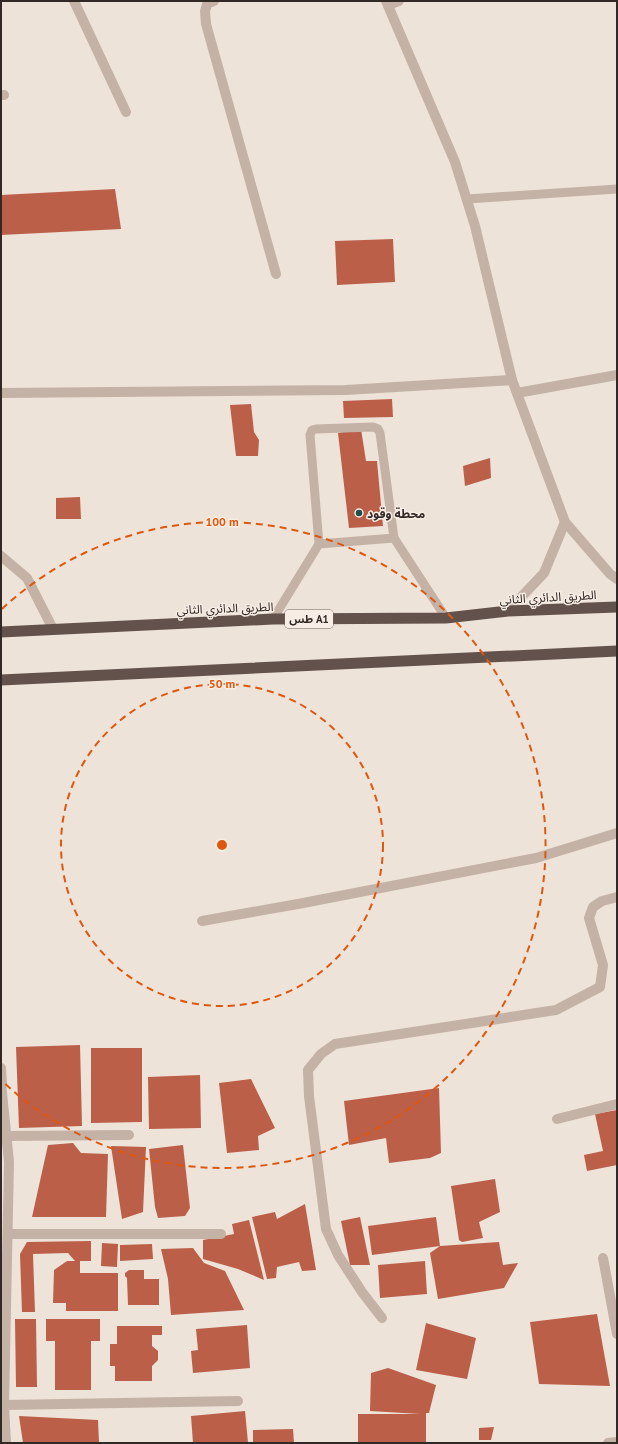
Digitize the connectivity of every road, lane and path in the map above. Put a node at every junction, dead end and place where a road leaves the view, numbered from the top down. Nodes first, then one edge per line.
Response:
1 (74, 1) edge
2 (214, 1) edge
3 (399, 1) edge
4 (387, 3) edge
5 (126, 112) dead end
6 (617, 189) edge
7 (467, 199) junction
8 (276, 274) dead end
9 (617, 374) edge
10 (512, 380) junction
11 (1, 393) edge
12 (517, 393) junction
13 (565, 522) junction
14 (394, 538) junction
15 (319, 544) junction
16 (1, 556) edge
17 (617, 579) edge
18 (617, 607) edge
19 (508, 611) junction
20 (446, 618) junction
21 (273, 619) junction
22 (52, 629) junction
23 (1, 632) edge
24 (617, 651) edge
25 (1, 680) edge
26 (617, 833) edge
27 (617, 897) edge
28 (202, 920) dead end
29 (1, 1068) edge
30 (1, 1083) edge
31 (617, 1104) edge
32 (557, 1119) dead end
33 (129, 1135) dead end
34 (6, 1136) junction
35 (8, 1234) junction
36 (221, 1234) dead end
37 (603, 1258) dead end
38 (382, 1318) dead end
39 (617, 1334) edge
40 (238, 1401) dead end
41 (4, 1405) junction
42 (617, 1442) edge
43 (6, 1443) edge
44 (608, 1443) edge

1 - 5 street
2 - 8 street
3 - 4 street
4 - 7 street
6 - 7 lane
7 - 10 street
9 - 12 street
10 - 11 street
10 - 12 street
12 - 13 street
13 - 17 street
13 - 19 street
14 - 15 lane
14 - 15 lane
14 - 20 lane
15 - 21 lane
16 - 22 street
18 - 19 highway, الطريق الدائري الثاني / طس A1
19 - 20 highway, الطريق الدائري الثاني / طس A1
20 - 21 highway, الطريق الدائري الثاني / طس A1
21 - 22 highway, الطريق الدائري الثاني / طس A1
22 - 23 highway, الطريق الدائري الثاني / طس A1
24 - 25 highway
26 - 28 street
27 - 38 street
29 - 30 street
30 - 34 street
31 - 32 street
33 - 34 street
34 - 35 street
35 - 36 street
35 - 41 street
37 - 39 street
40 - 41 street
41 - 43 street
42 - 44 street

